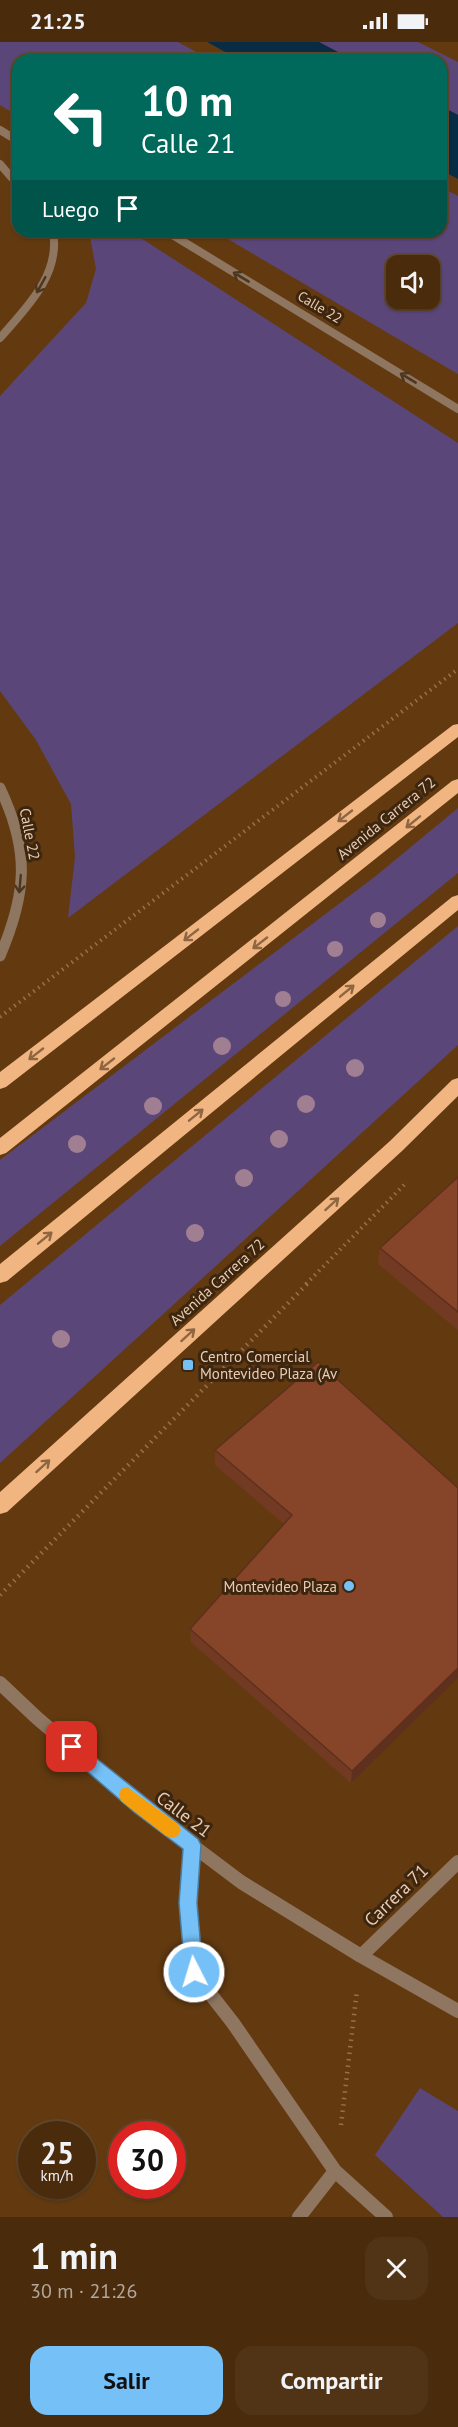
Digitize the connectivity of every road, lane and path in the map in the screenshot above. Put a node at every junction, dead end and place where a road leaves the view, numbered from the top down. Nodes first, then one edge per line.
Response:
1 (0, 164) edge
2 (12, 178) edge
3 (54, 237) edge
4 (176, 237) edge
5 (0, 338) edge
6 (458, 409) edge
7 (458, 669) edge
8 (458, 729) edge
9 (458, 785) edge
10 (0, 788) edge
11 (458, 901) edge
12 (0, 956) edge
13 (0, 1017) edge
14 (0, 1082) edge
15 (458, 1085) edge
16 (0, 1148) edge
17 (408, 1182) dead end
18 (0, 1275) edge
19 (0, 1505) edge
20 (0, 1594) edge
21 (0, 1683) edge
22 (192, 1845) junction
23 (458, 1862) edge
24 (361, 1956) junction
25 (458, 2011) edge
26 (335, 2171) junction
27 (299, 2217) edge
28 (386, 2217) edge

1 - 2 street
3 -> 5 street
6 -> 4 street, Calle 22
7 - 13 path
8 -> 14 highway, Avenida Carrera 72
9 -> 16 highway, Avenida Carrera 72
10 -> 12 street, Calle 22
18 -> 11 highway
19 -> 15 highway, Avenida Carrera 72
17 - 20 path
21 - 22 street, Calle 21
22 - 24 street, Calle 21
22 - 26 street
23 - 24 street, Carrera 71
24 - 25 street, Calle 21
24 - 26 path
26 - 27 street
26 - 28 street

